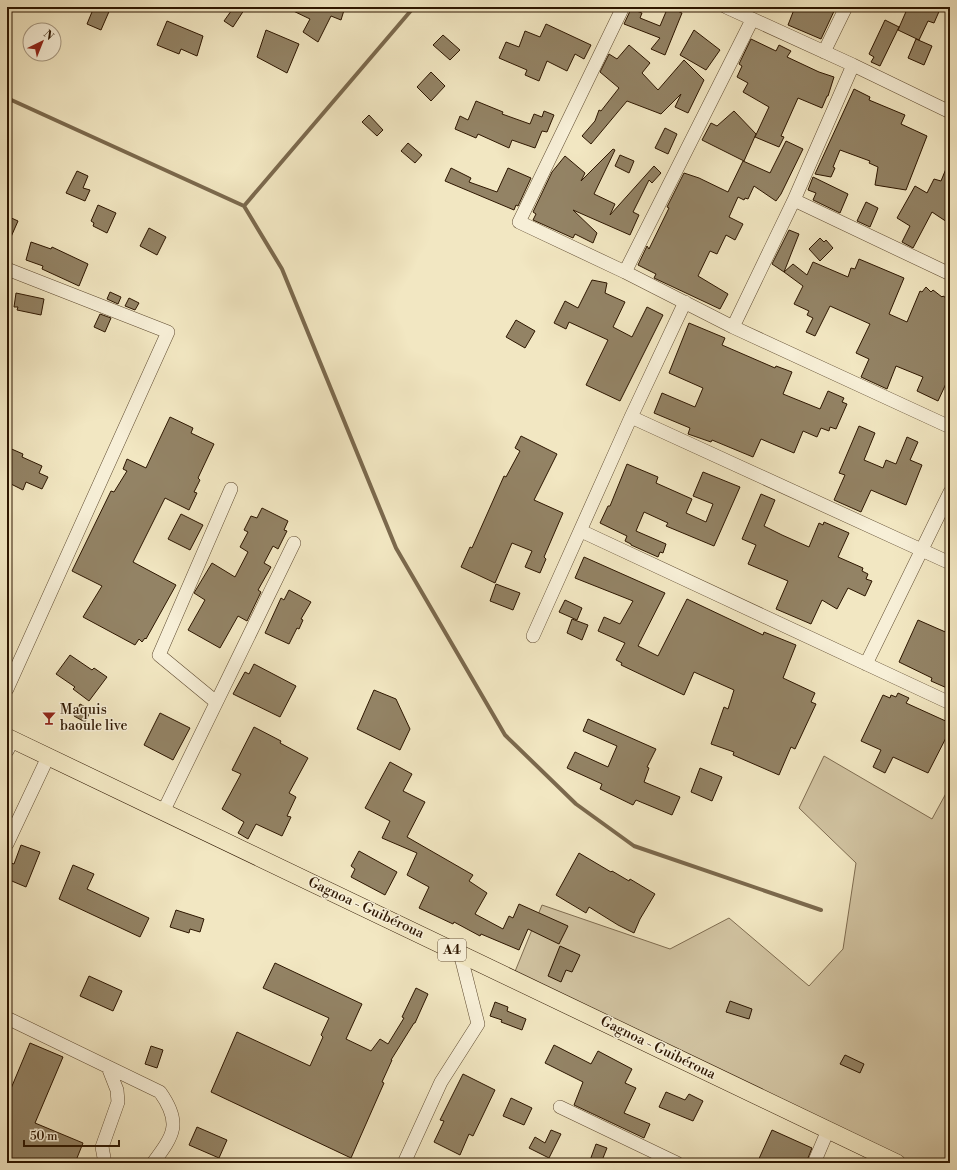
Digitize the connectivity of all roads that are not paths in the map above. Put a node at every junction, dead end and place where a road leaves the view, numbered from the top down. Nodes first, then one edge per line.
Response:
1 (623, 7) edge
2 (726, 7) edge
3 (846, 7) edge
4 (752, 20) junction
5 (824, 52) junction
6 (853, 65) junction
7 (950, 112) edge
8 (794, 200) junction
9 (7, 269) edge
10 (625, 272) junction
11 (950, 274) edge
12 (685, 302) junction
13 (733, 327) junction
14 (631, 417) junction
15 (950, 427) edge
16 (231, 489) dead end
17 (950, 492) edge
18 (581, 531) junction
19 (294, 543) dead end
20 (922, 550) junction
21 (950, 563) edge
22 (533, 636) dead end
23 (866, 664) junction
24 (7, 689) edge
25 (216, 702) junction
26 (950, 703) edge
27 (9, 743) edge
28 (48, 757) junction
29 (163, 812) junction
30 (7, 844) edge
31 (460, 953) junction
32 (7, 1018) edge
33 (108, 1067) junction
34 (560, 1107) dead end
35 (828, 1130) junction
36 (105, 1163) edge
37 (153, 1163) edge
38 (404, 1163) edge
39 (677, 1163) edge
40 (814, 1163) edge
41 (897, 1163) edge

1 - 10 street
2 - 4 street
3 - 5 street
4 - 5 street
4 - 10 street
5 - 6 street
6 - 7 street
6 - 8 street
8 - 11 street
8 - 13 street
9 - 24 street
10 - 12 street
12 - 13 street
12 - 14 street
13 - 15 street
14 - 18 street
14 - 20 street
16 - 25 street
17 - 20 street
18 - 22 street
18 - 23 street
19 - 25 street
20 - 21 street
20 - 23 street
23 - 26 street
25 - 29 street
27 - 28 main road, Gagnoa - Guibéroua / A4
28 - 29 main road, Gagnoa - Guibéroua / A4
28 - 30 street
29 - 31 main road, Gagnoa - Guibéroua / A4
31 - 35 main road, Gagnoa - Guibéroua / A4
31 - 38 street
32 - 33 street
33 - 36 street
33 - 37 street
34 - 39 street
35 - 40 street
35 - 41 main road, Gagnoa - Guibéroua / A4

